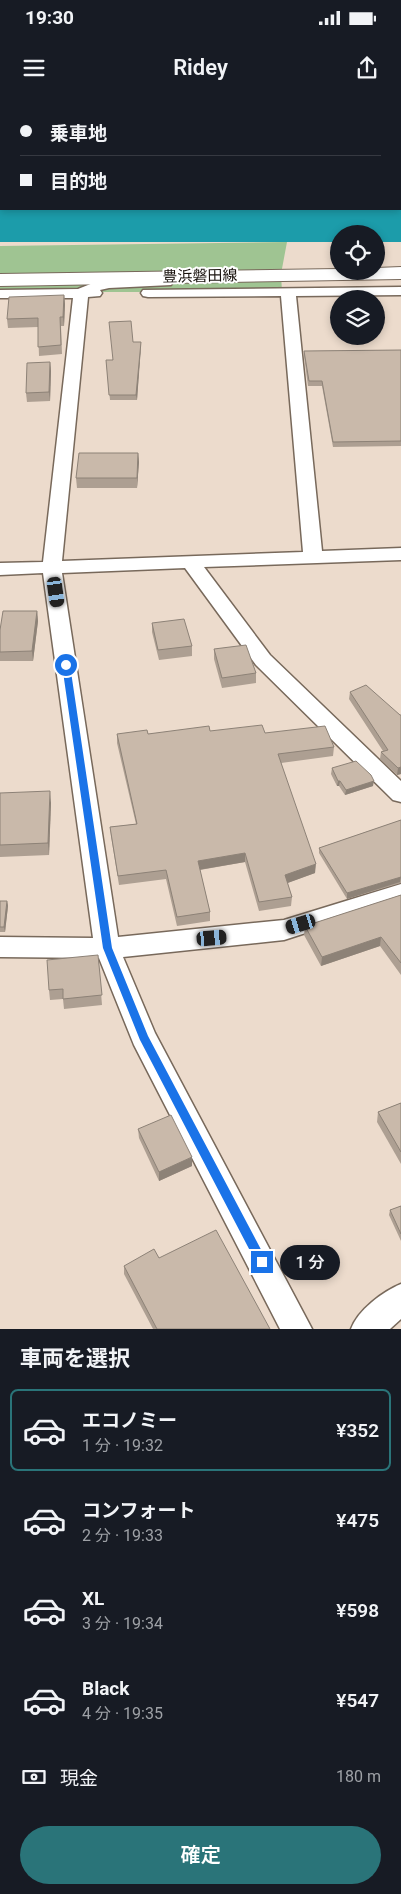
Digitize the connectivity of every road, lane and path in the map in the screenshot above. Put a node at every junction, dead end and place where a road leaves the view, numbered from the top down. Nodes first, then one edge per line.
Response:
1 (401, 273) edge
2 (200, 276) junction
3 (0, 280) edge
4 (401, 291) edge
5 (288, 292) junction
6 (0, 294) edge
7 (81, 294) junction
8 (401, 554) edge
9 (313, 557) junction
10 (190, 562) junction
11 (52, 567) junction
12 (0, 569) edge
13 (401, 794) edge
14 (401, 893) edge
15 (0, 948) edge
16 (107, 948) junction
17 (401, 1300) edge
18 (297, 1329) edge
19 (366, 1329) edge

1 - 2 main road, 豊浜磐田線
2 - 3 main road, 豊浜磐田線
2 - 7 street
4 - 5 street
5 - 7 street
5 - 9 street
6 - 7 street
7 - 11 street
8 - 9 street
9 - 10 street
10 - 11 street
10 - 13 street
11 - 12 street
11 - 16 street
14 - 16 street
15 - 16 street
16 - 18 street
17 - 19 street

